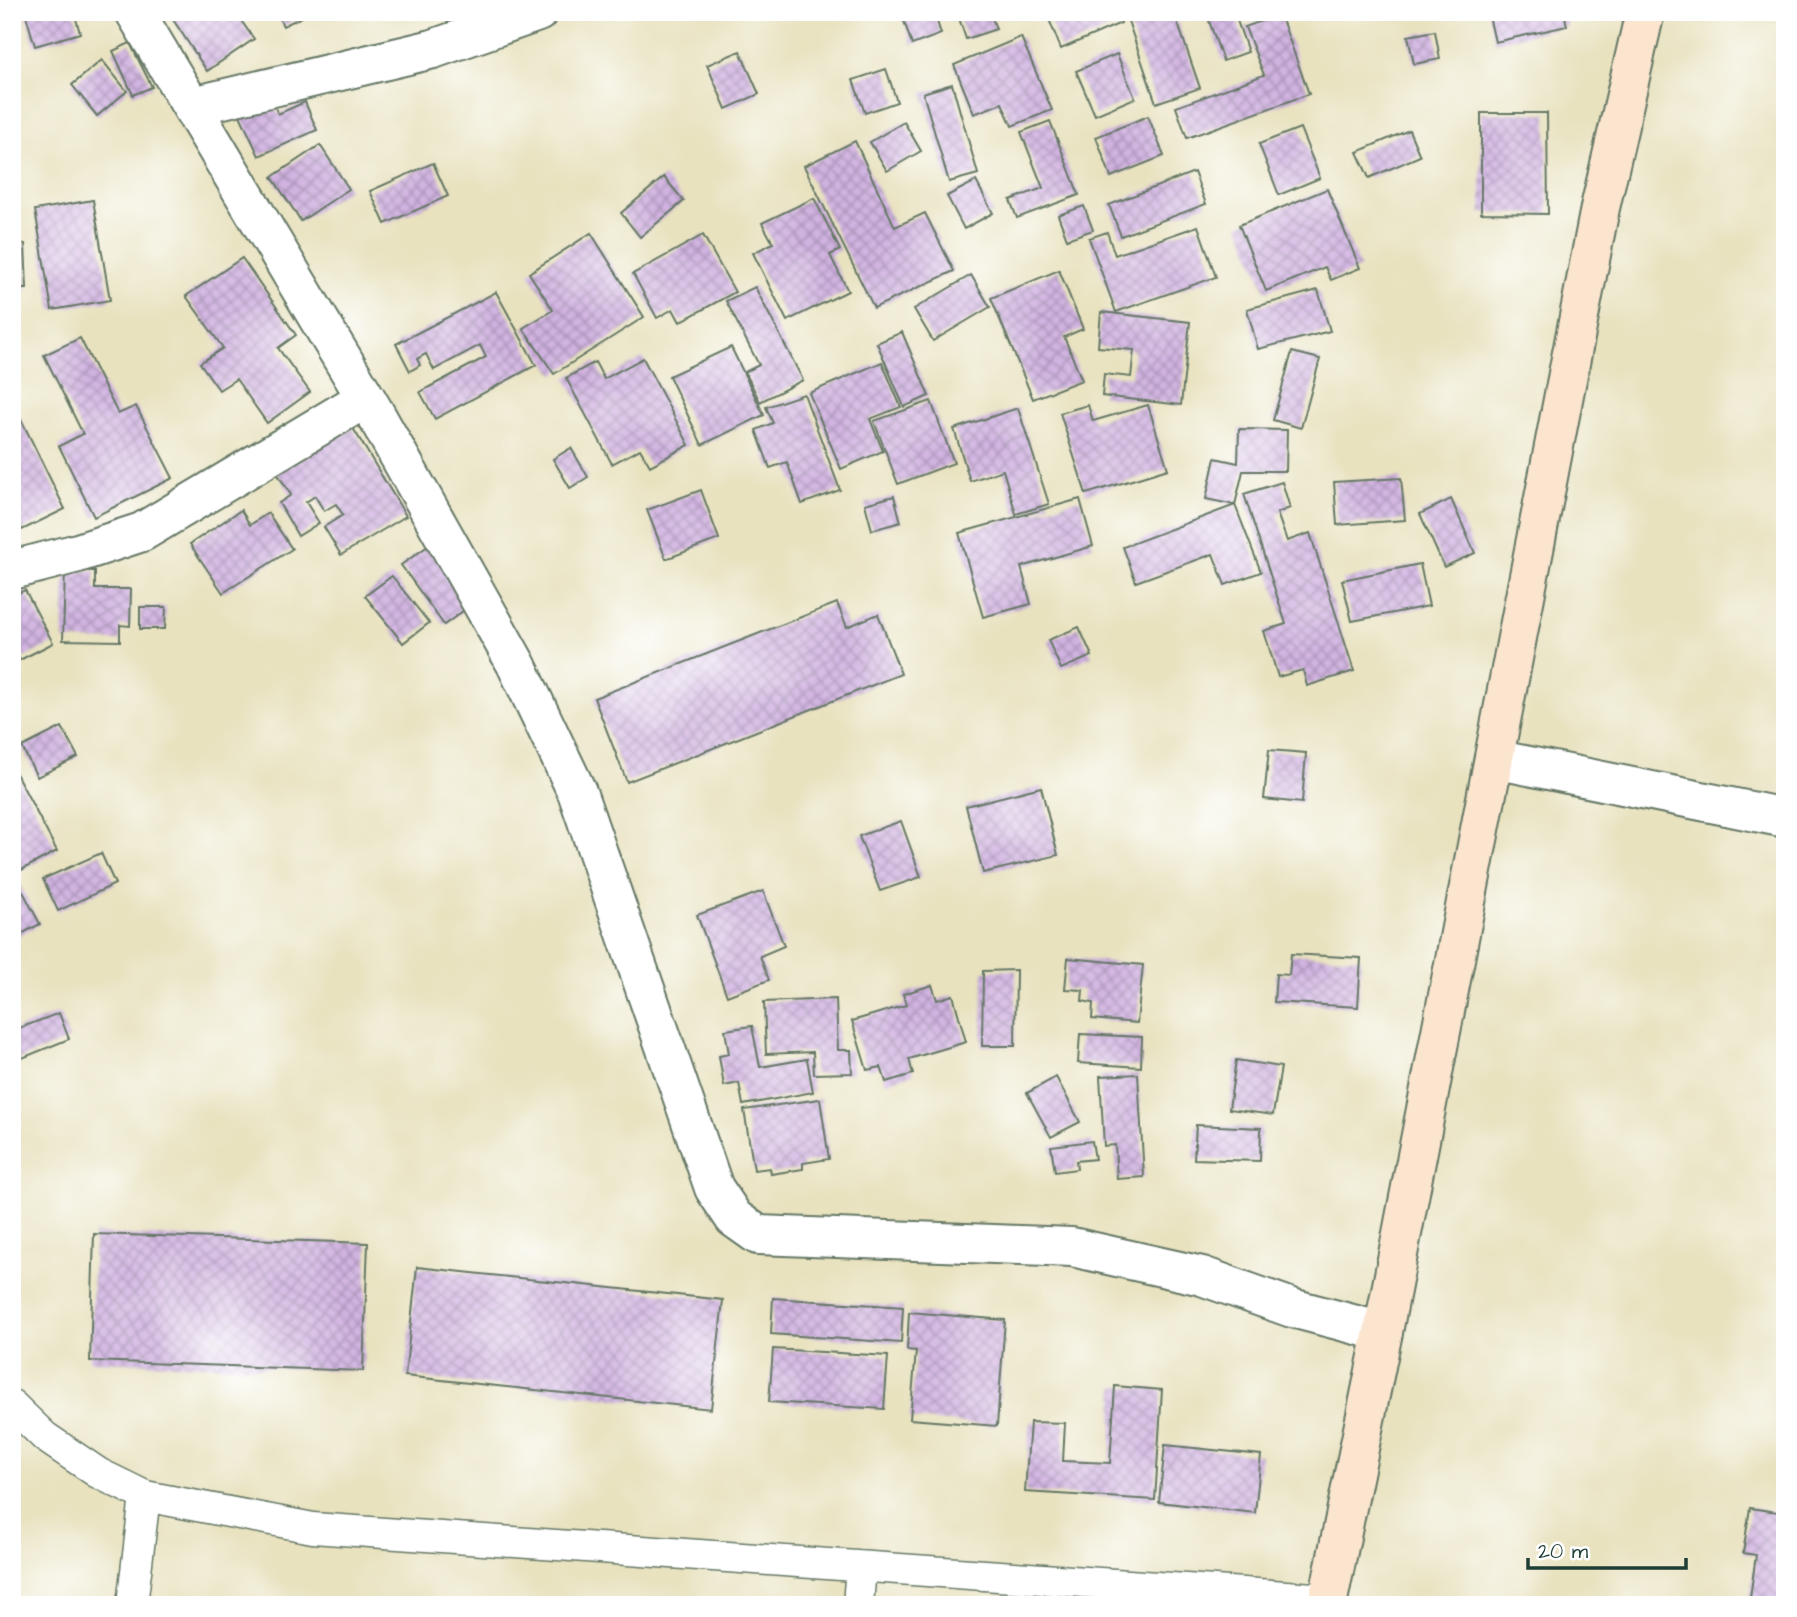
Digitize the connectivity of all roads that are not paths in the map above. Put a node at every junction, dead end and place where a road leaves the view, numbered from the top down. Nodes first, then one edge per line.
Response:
1 (135, 12) edge
2 (538, 12) edge
3 (1645, 12) edge
4 (193, 106) junction
5 (366, 398) junction
6 (12, 570) edge
7 (1494, 759) junction
8 (1785, 818) edge
9 (1383, 1332) junction
10 (12, 1405) edge
11 (145, 1496) junction
12 (861, 1567) junction
13 (1328, 1602) edge
14 (132, 1605) edge
15 (858, 1605) edge

1 - 4 street
2 - 4 street
3 - 7 main road
4 - 5 street
5 - 6 street
5 - 9 street
7 - 8 street
7 - 9 main road
9 - 13 main road
10 - 11 lane
11 - 12 lane
11 - 14 lane
12 - 13 lane
12 - 15 lane

